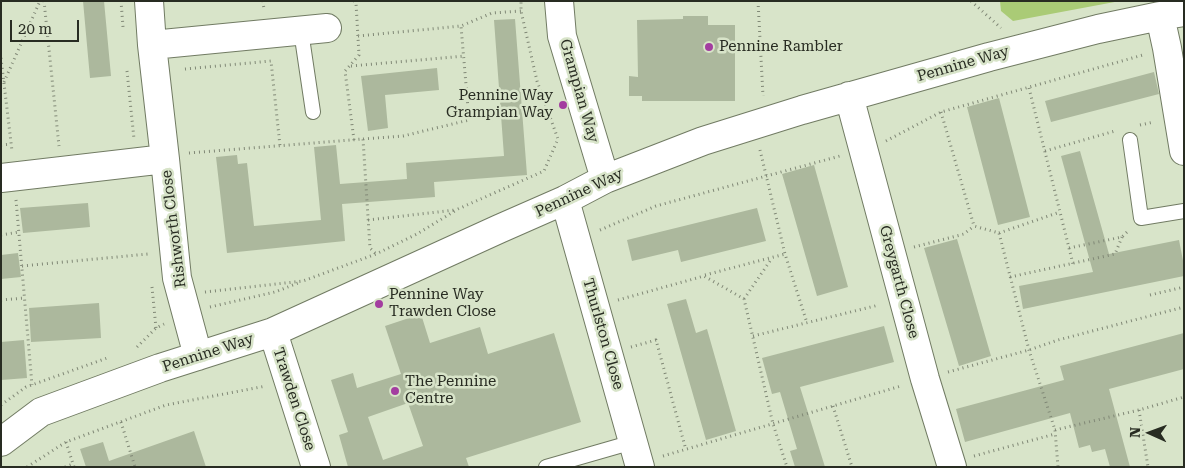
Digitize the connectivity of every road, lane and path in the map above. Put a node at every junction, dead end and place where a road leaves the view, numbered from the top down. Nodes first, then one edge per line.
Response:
1 (40, 1) edge
2 (44, 1) edge
3 (149, 1) edge
4 (263, 1) edge
5 (354, 1) edge
6 (521, 1) edge
7 (559, 1) edge
8 (758, 1) edge
9 (971, 1) edge
10 (264, 11) dead end
11 (521, 11) junction
12 (1172, 14) edge
13 (461, 26) junction
14 (314, 30) joint
15 (358, 36) junction
16 (152, 45) junction
17 (1023, 48) junction
18 (1167, 48) junction
19 (465, 56) junction
20 (1, 58) edge
21 (350, 66) junction
22 (180, 70) dead end
23 (4, 83) junction
24 (1029, 88) junction
25 (849, 96) junction
26 (313, 112) dead end
27 (941, 112) junction
28 (759, 124) junction
29 (363, 139) junction
30 (354, 140) junction
31 (1130, 140) dead end
32 (11, 144) junction
33 (1, 145) edge
34 (280, 146) junction
35 (1184, 151) edge
36 (866, 152) junction
37 (177, 156) junction
38 (62, 171) junction
39 (766, 176) junction
40 (8, 177) edge
41 (605, 179) junction
42 (565, 200) junction
43 (458, 209) junction
44 (1184, 211) edge
45 (1060, 212) junction
46 (1141, 218) junction
47 (368, 220) junction
48 (974, 226) junction
49 (19, 232) junction
50 (999, 233) junction
51 (1, 235) edge
52 (1122, 237) junction
53 (576, 240) junction
54 (1069, 248) junction
55 (891, 253) junction
56 (148, 254) dead end
57 (376, 254) junction
58 (786, 254) junction
59 (772, 258) junction
60 (1073, 264) junction
61 (22, 266) junction
62 (704, 276) junction
63 (1010, 277) junction
64 (392, 279) junction
65 (303, 281) junction
66 (1184, 287) edge
67 (1150, 295) dead end
68 (25, 298) junction
69 (904, 299) junction
70 (1, 300) edge
71 (615, 300) dead end
72 (744, 300) junction
73 (197, 305) junction
74 (1184, 307) edge
75 (807, 323) junction
76 (273, 332) junction
77 (753, 336) junction
78 (130, 350) dead end
79 (1029, 350) junction
80 (608, 353) junction
81 (112, 356) dead end
82 (198, 356) junction
83 (925, 379) junction
84 (290, 384) junction
85 (32, 385) junction
86 (1184, 397) edge
87 (1, 405) edge
88 (834, 406) dead end
89 (1139, 410) junction
90 (121, 422) junction
91 (773, 424) junction
92 (1055, 432) junction
93 (1, 442) edge
94 (66, 442) junction
95 (686, 450) junction
96 (637, 457) edge
97 (952, 464) edge
98 (74, 465) edge
99 (27, 467) edge
100 (65, 467) edge
101 (135, 467) edge
102 (316, 467) edge
103 (546, 467) edge
104 (787, 467) edge
105 (852, 467) edge
106 (1058, 467) edge
107 (1148, 467) edge

1 - 23 path
2 - 38 path
3 - 16 street, Rishworth Close
4 - 10 path
5 - 15 path
6 - 11 path
7 - 41 street, Grampian Way
8 - 28 path
9 - 17 path
11 - 13 path
11 - 43 path
12 - 17 street, Pennine Way
12 - 18 street
13 - 15 path
13 - 19 path
14 - 16 street
14 - 26 lane
15 - 21 path
16 - 37 street, Rishworth Close
17 - 25 street, Pennine Way
18 - 24 path
18 - 35 street
19 - 21 path
19 - 29 path
20 - 23 path
21 - 30 path
22 - 34 path
23 - 32 path
24 - 27 path
24 - 45 path
25 - 28 street, Pennine Way
25 - 36 street, Greygarth Close
27 - 36 path
27 - 48 path
28 - 39 path
28 - 41 street, Pennine Way
29 - 30 path
29 - 47 path
30 - 34 path
31 - 46 lane
32 - 33 path
32 - 40 path
34 - 37 path
36 - 39 path
36 - 55 street, Greygarth Close
37 - 38 street, Rishworth Close
37 - 73 street, Rishworth Close
38 - 40 street, Rishworth Close
39 - 53 path
39 - 58 path
40 - 49 path
41 - 42 street, Pennine Way
42 - 53 street, Thurlston Close
42 - 64 street, Pennine Way
43 - 47 path
43 - 57 path
44 - 46 lane
45 - 50 path
45 - 54 path
46 - 52 path
47 - 57 path
48 - 50 path
48 - 55 path
49 - 51 path
49 - 61 path
50 - 63 path
52 - 54 path
52 - 60 path
53 - 80 street, Thurlston Close
54 - 60 path
55 - 69 street, Greygarth Close
56 - 61 path
57 - 64 path
57 - 65 path
58 - 59 path
58 - 75 path
59 - 62 path
59 - 72 path
60 - 63 path
61 - 68 path
62 - 71 path
62 - 72 path
63 - 79 path
64 - 76 street, Pennine Way
65 - 73 path
65 - 73 path
66 - 67 path
68 - 70 path
68 - 85 path
69 - 75 path
69 - 83 street, Greygarth Close
72 - 77 path
73 - 78 path
73 - 82 street, Rishworth Close
74 - 79 path
75 - 77 path
76 - 82 street, Pennine Way
76 - 84 street, Trawden Close
77 - 91 path
79 - 83 path
79 - 92 path
80 - 95 path
80 - 96 street, Thurlston Close
81 - 85 path
82 - 93 street, Pennine Way
83 - 91 path
83 - 97 street, Greygarth Close
84 - 90 path
84 - 102 street, Trawden Close
85 - 87 path
86 - 89 path
88 - 105 path
89 - 92 path
89 - 107 path
90 - 94 path
90 - 101 path
91 - 95 path
91 - 104 path
92 - 97 path
92 - 106 path
94 - 98 path
94 - 99 path
95 - 96 path
96 - 103 lane
98 - 100 path

